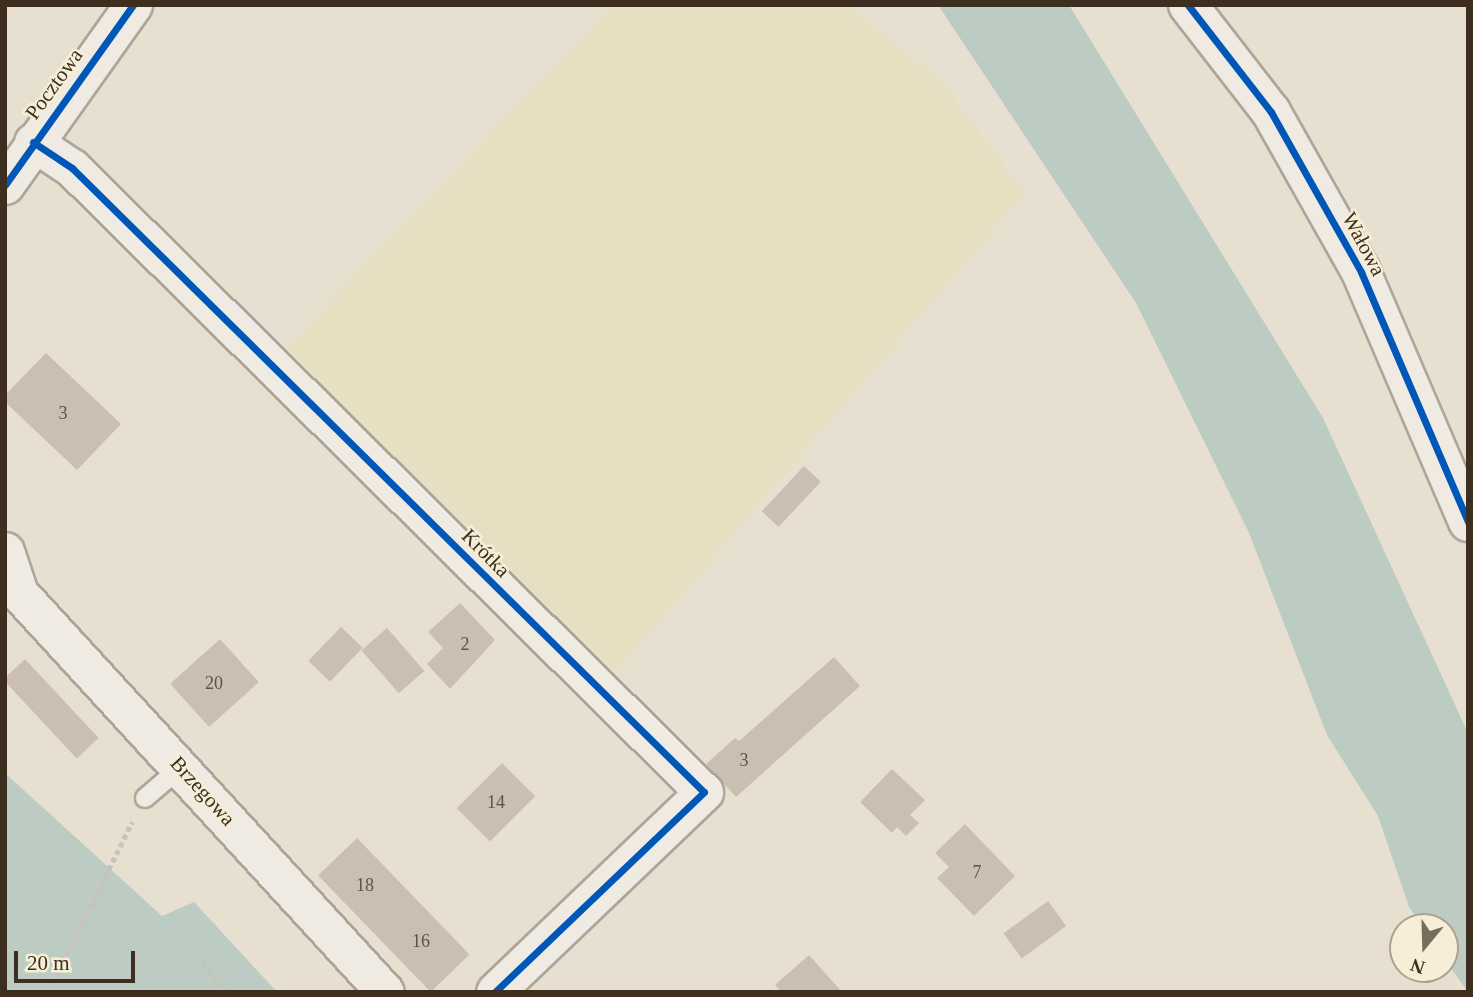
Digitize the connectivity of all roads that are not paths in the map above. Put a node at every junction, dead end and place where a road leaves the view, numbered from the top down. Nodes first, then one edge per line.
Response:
1 (133, 5) edge
2 (1188, 5) edge
3 (33, 142) junction
4 (5, 184) edge
5 (1468, 522) edge
6 (5, 551) edge
7 (181, 767) junction
8 (145, 798) dead end
9 (385, 992) edge
10 (495, 992) edge

1 - 3 street, Pocztowa
2 - 5 street, Wałowa
3 - 4 street, Pocztowa
3 - 10 street, Krótka
6 - 7 street, Brzegowa
7 - 8 lane
7 - 9 street, Brzegowa

